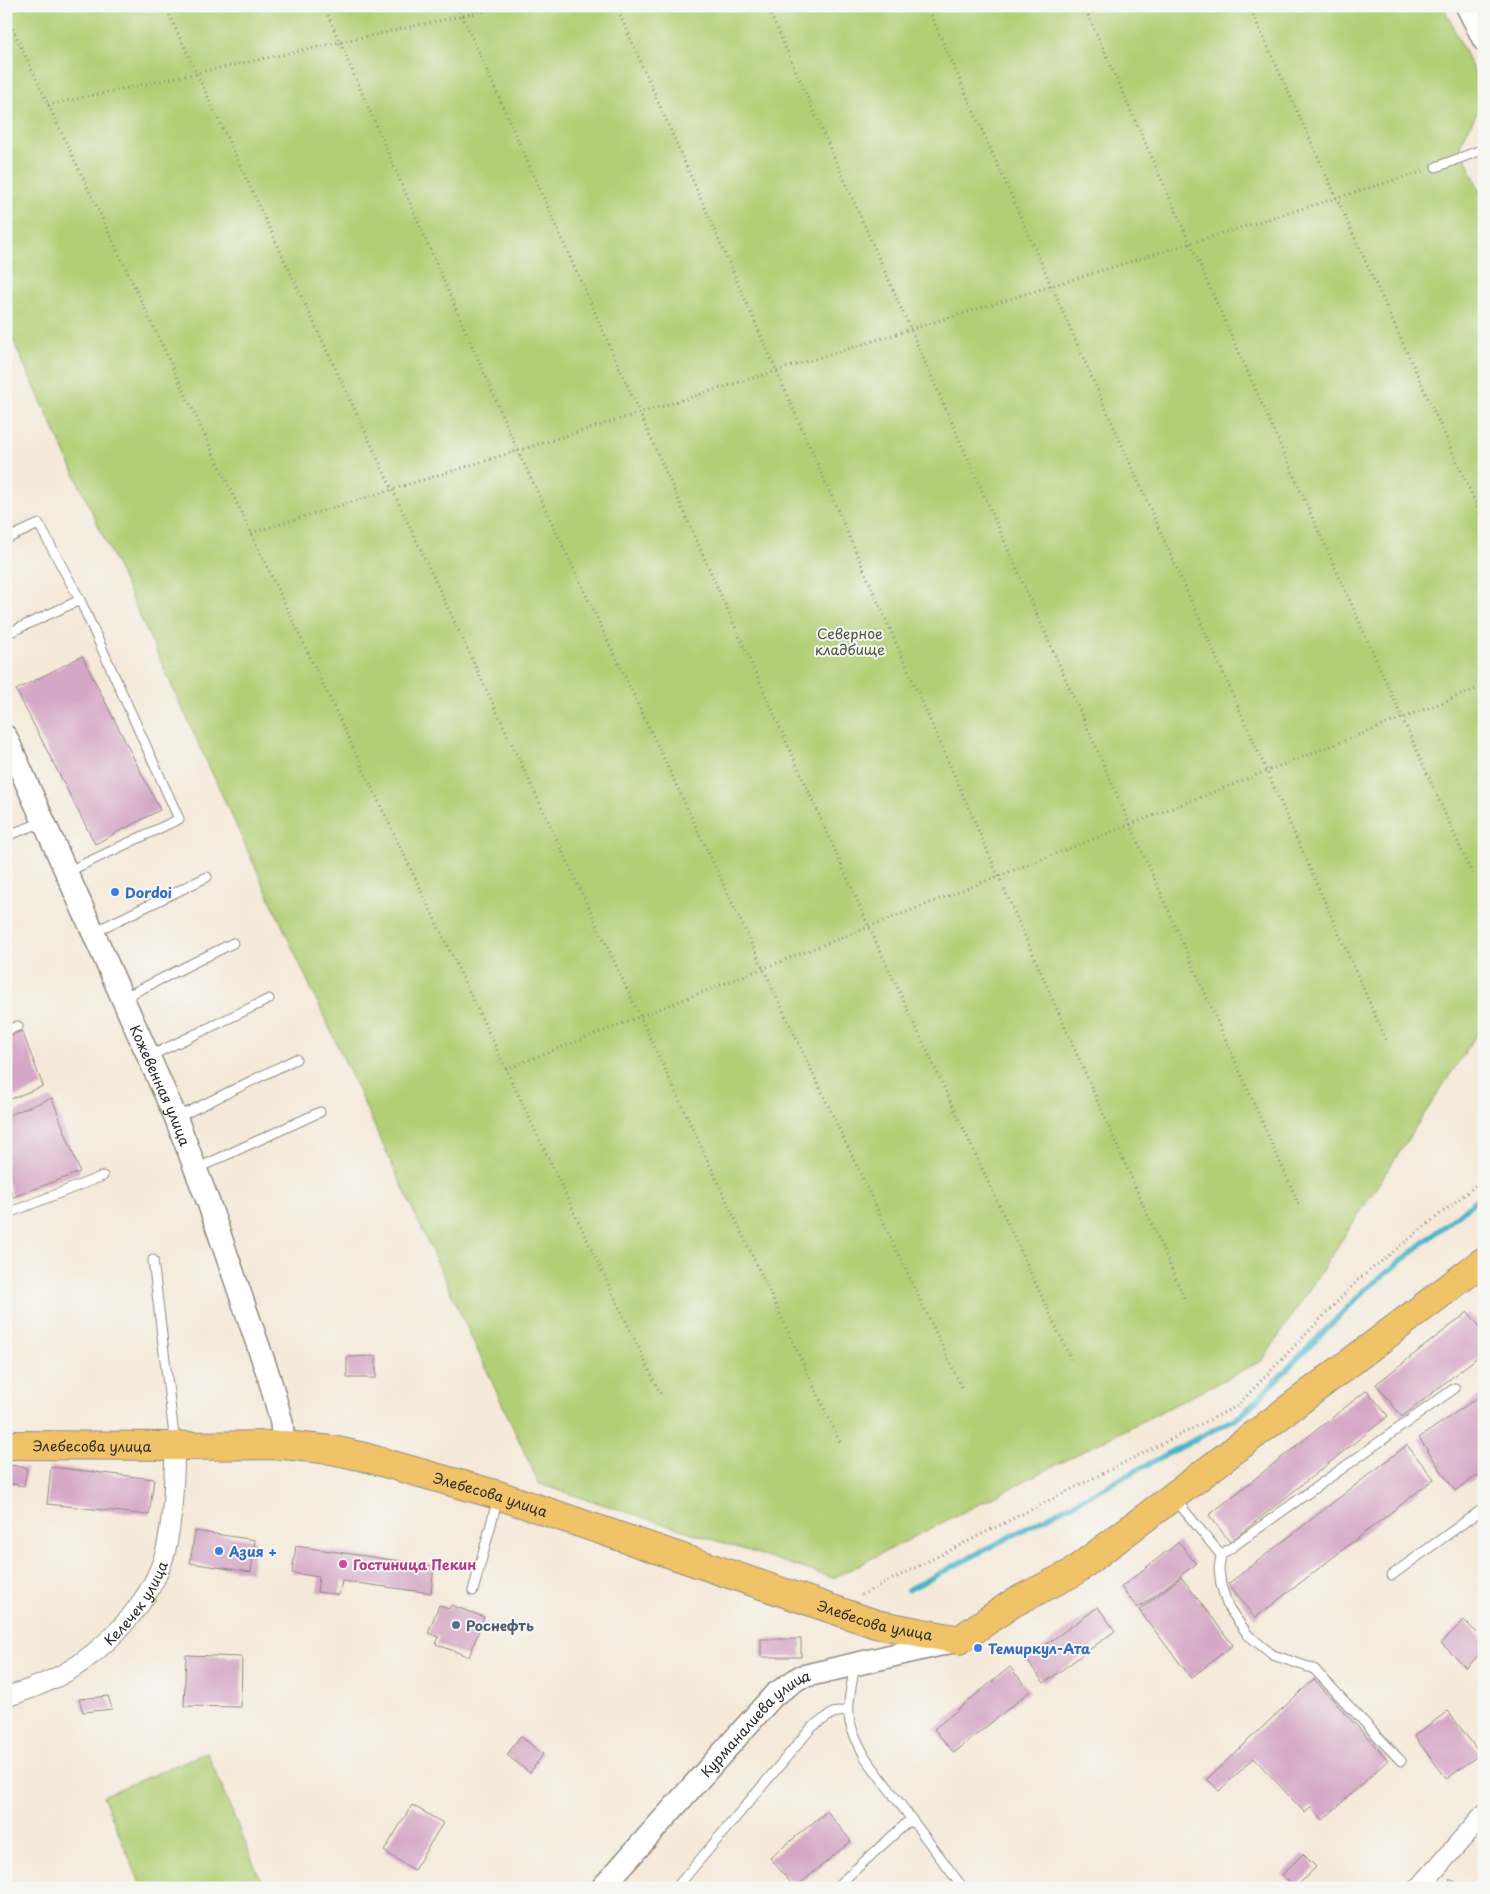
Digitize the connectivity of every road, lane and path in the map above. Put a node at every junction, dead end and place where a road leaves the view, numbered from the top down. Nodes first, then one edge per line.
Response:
1 (166, 6) edge
2 (324, 6) edge
3 (458, 6) edge
4 (508, 6) edge
5 (616, 6) edge
6 (767, 6) edge
7 (927, 6) edge
8 (1084, 6) edge
9 (1249, 6) edge
10 (1467, 6) edge
11 (6, 14) edge
12 (462, 16) junction
13 (1484, 40) edge
14 (339, 42) junction
15 (197, 73) junction
16 (48, 105) junction
17 (1484, 149) edge
18 (1436, 167) joint
19 (1336, 198) junction
20 (1190, 243) junction
21 (1051, 286) junction
22 (910, 330) junction
23 (776, 371) junction
24 (640, 413) junction
25 (518, 451) junction
26 (392, 490) junction
27 (1484, 521) edge
28 (250, 533) junction
29 (6, 540) edge
30 (80, 600) junction
31 (6, 634) edge
32 (1484, 686) edge
33 (1402, 718) junction
34 (6, 738) edge
35 (1266, 771) junction
36 (44, 821) junction
37 (1130, 824) junction
38 (6, 836) edge
39 (66, 872) junction
40 (1472, 874) dead end
41 (999, 876) junction
42 (207, 877) dead end
43 (869, 926) junction
44 (94, 932) junction
45 (233, 944) dead end
46 (763, 968) junction
47 (123, 998) junction
48 (269, 999) dead end
49 (640, 1016) junction
50 (18, 1026) dead end
51 (6, 1030) edge
52 (1386, 1042) dead end
53 (149, 1056) junction
54 (296, 1059) dead end
55 (506, 1069) junction
56 (320, 1112) dead end
57 (176, 1118) junction
58 (196, 1170) junction
59 (103, 1176) dead end
60 (1484, 1179) edge
61 (1299, 1205) dead end
62 (6, 1214) edge
63 (153, 1260) dead end
64 (1484, 1261) edge
65 (1185, 1300) dead end
66 (1071, 1359) dead end
67 (962, 1388) dead end
68 (1455, 1388) dead end
69 (661, 1395) dead end
70 (8, 1442) edge
71 (840, 1442) dead end
72 (284, 1445) junction
73 (175, 1446) junction
74 (498, 1495) junction
75 (1173, 1497) junction
76 (1484, 1508) edge
77 (1221, 1555) junction
78 (1392, 1575) dead end
79 (473, 1591) dead end
80 (854, 1599) dead end
81 (959, 1640) junction
82 (855, 1664) junction
83 (6, 1697) edge
84 (848, 1710) junction
85 (1401, 1761) dead end
86 (1484, 1814) edge
87 (911, 1819) junction
88 (602, 1888) edge
89 (676, 1888) edge
90 (836, 1888) edge
91 (963, 1888) edge
92 (1419, 1888) edge

1 - 15 path
2 - 14 path
3 - 12 path
4 - 12 path
5 - 23 path
6 - 22 path
7 - 21 path
8 - 20 path
9 - 19 path
10 - 13 street
11 - 16 path
12 - 14 path
12 - 24 path
14 - 15 path
14 - 25 path
15 - 16 path
15 - 26 path
16 - 28 path
17 - 18 lane
18 - 19 path
19 - 20 path
19 - 27 path
20 - 21 path
20 - 33 path
21 - 22 path
21 - 35 path
22 - 23 path
22 - 37 path
23 - 24 path
23 - 41 path
24 - 25 path
24 - 43 path
25 - 26 path
25 - 46 path
26 - 28 path
26 - 49 path
28 - 55 path
29 - 30 lane
30 - 31 lane
30 - 39 lane
32 - 33 path
33 - 35 path
33 - 40 path
34 - 36 street, Кожевенная улица
35 - 37 path
35 - 52 path
36 - 38 lane
36 - 39 street, Кожевенная улица
37 - 41 path
37 - 61 path
39 - 44 street, Кожевенная улица
41 - 43 path
41 - 65 path
42 - 44 lane
43 - 46 path
43 - 66 path
44 - 47 street, Кожевенная улица
45 - 47 lane
46 - 49 path
46 - 67 path
47 - 53 street, Кожевенная улица
48 - 53 lane
49 - 55 path
49 - 71 path
50 - 51 lane
53 - 57 street, Кожевенная улица
54 - 57 lane
55 - 69 path
56 - 58 lane
57 - 58 street, Кожевенная улица
58 - 72 street, Кожевенная улица
59 - 62 lane
60 - 80 path
63 - 73 lane
64 - 75 main road
68 - 77 lane
70 - 73 main road, Элебесова улица
72 - 73 main road, Элебесова улица
72 - 74 main road, Элебесова улица
73 - 83 street, Келечек улица
74 - 79 lane
74 - 81 main road, Элебесова улица
75 - 77 lane
75 - 81 main road
76 - 78 lane
77 - 85 lane
81 - 82 street, Курманалиева улица
82 - 84 lane
82 - 88 street, Курманалиева улица
84 - 87 lane
84 - 89 lane
86 - 92 street
87 - 90 lane
87 - 91 lane

